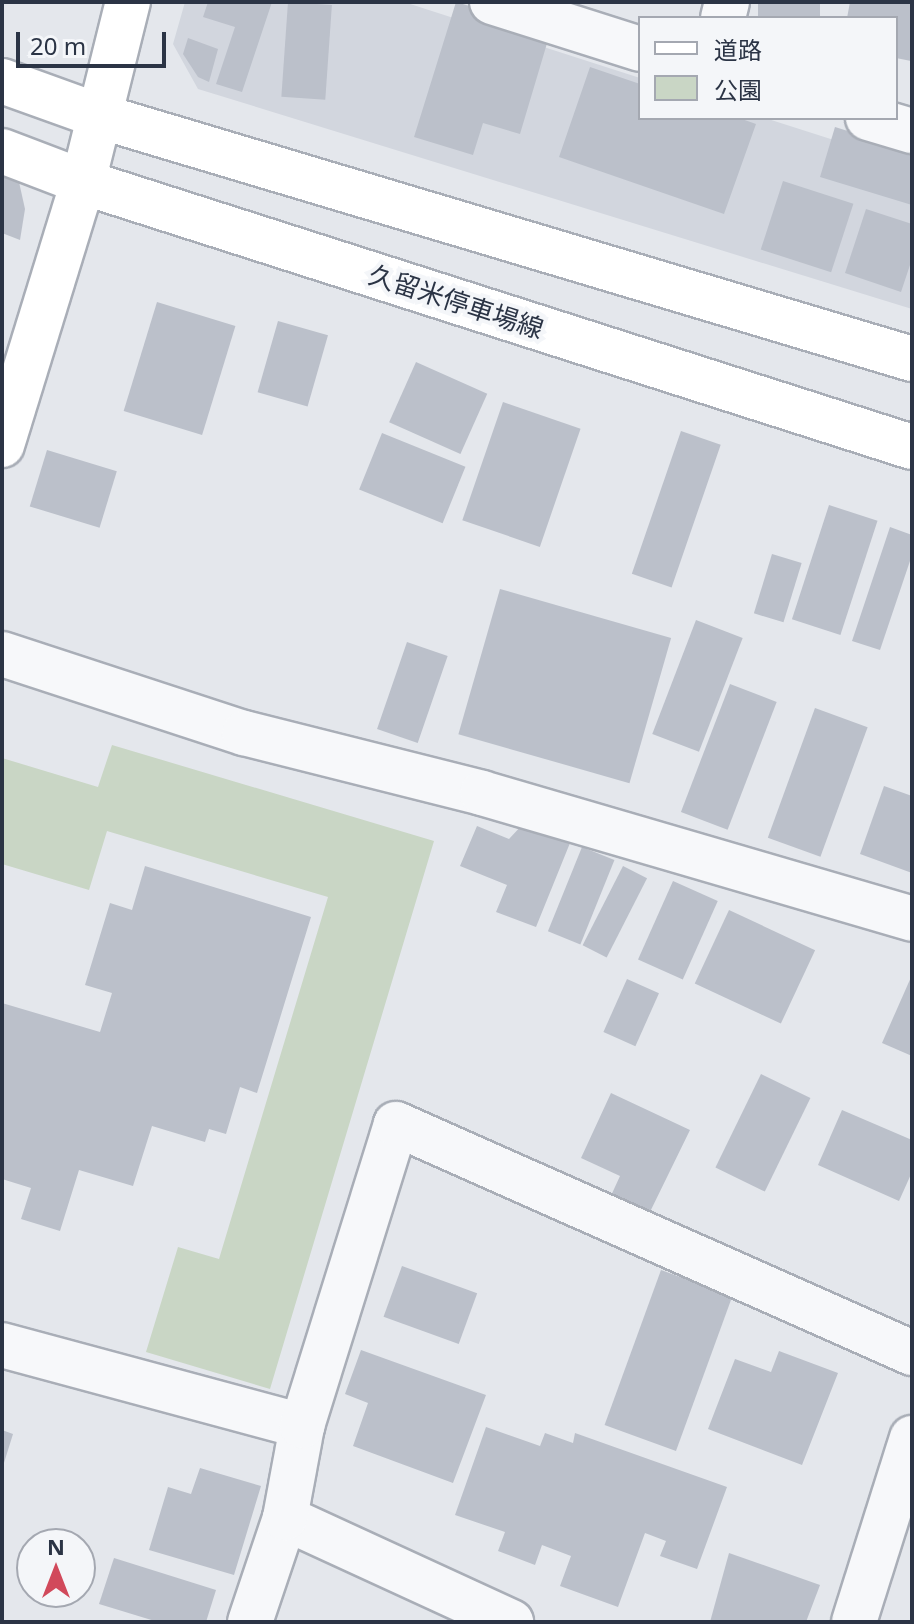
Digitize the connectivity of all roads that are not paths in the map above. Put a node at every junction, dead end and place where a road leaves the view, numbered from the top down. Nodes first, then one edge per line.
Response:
1 (128, 2) edge
2 (492, 2) edge
3 (638, 48) edge
4 (2, 81) edge
5 (99, 116) junction
6 (875, 120) edge
7 (912, 131) edge
8 (2, 151) edge
9 (83, 182) junction
10 (912, 359) edge
11 (2, 445) edge
12 (912, 447) edge
13 (2, 654) edge
14 (912, 919) edge
15 (2, 1345) edge
16 (912, 1353) edge
17 (302, 1426) junction
18 (912, 1438) edge
19 (285, 1518) junction
20 (250, 1622) edge
21 (511, 1622) edge
22 (854, 1622) edge

1 - 5 main road
2 - 3 street
4 - 5 main road
5 - 9 main road
5 - 10 main road
6 - 7 street
8 - 9 main road, 久留米停車場線
9 - 11 main road
9 - 12 main road, 久留米停車場線
13 - 14 street
15 - 17 street
16 - 17 street
17 - 19 street
18 - 22 street
19 - 20 street
19 - 21 street

